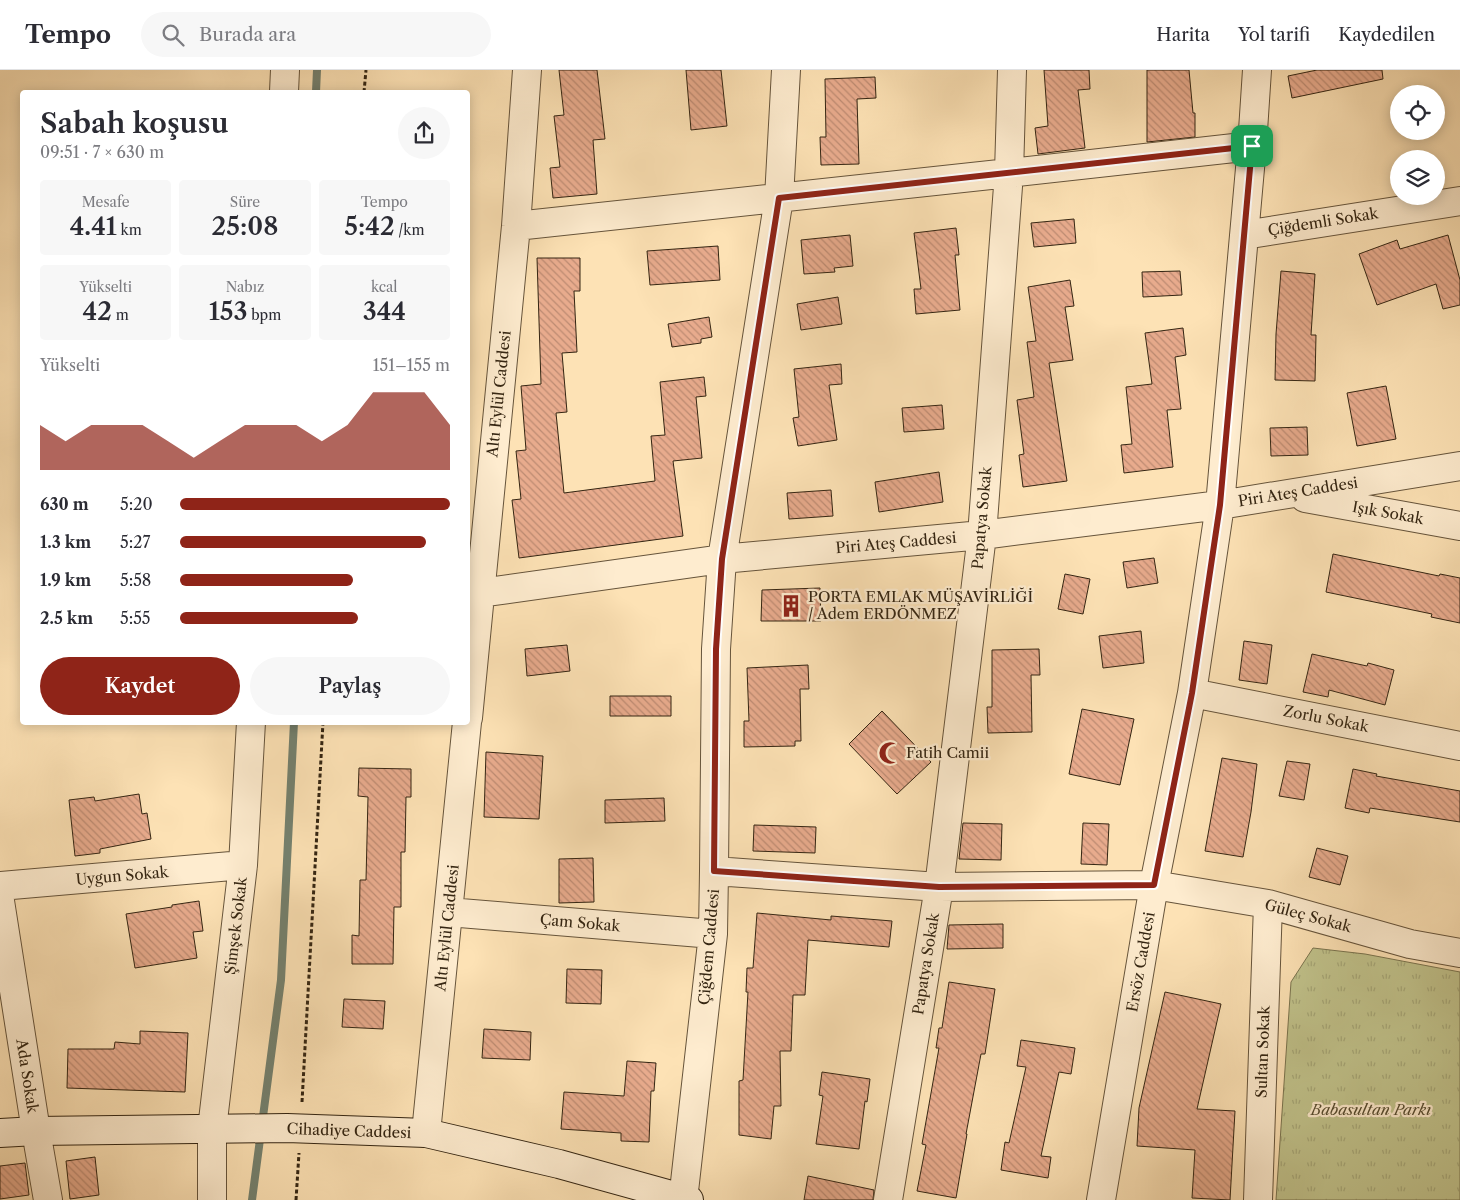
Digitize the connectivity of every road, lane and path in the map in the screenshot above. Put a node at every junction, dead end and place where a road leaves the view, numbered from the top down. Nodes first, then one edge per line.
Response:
1 (285, 70) edge
2 (366, 70) edge
3 (527, 70) edge
4 (786, 70) edge
5 (1012, 70) edge
6 (1257, 70) edge
7 (284, 90) edge
8 (364, 90) edge
9 (1252, 146) junction
10 (1009, 173) junction
11 (779, 198) junction
12 (1460, 201) edge
13 (516, 226) junction
14 (1244, 234) junction
15 (1460, 466) edge
16 (1286, 494) junction
17 (1220, 505) junction
18 (1460, 526) edge
19 (982, 535) junction
20 (722, 559) junction
21 (480, 593) junction
22 (1192, 693) junction
23 (470, 697) edge
24 (251, 725) edge
25 (323, 725) edge
26 (467, 725) edge
27 (1460, 746) edge
28 (243, 865) junction
29 (714, 871) junction
30 (1154, 885) junction
31 (0, 886) edge
32 (939, 887) junction
33 (0, 901) edge
34 (1268, 904) junction
35 (448, 912) junction
36 (712, 934) junction
37 (1460, 952) edge
38 (294, 1128) junction
39 (220, 1129) junction
40 (36, 1131) junction
41 (426, 1133) junction
42 (0, 1134) edge
43 (685, 1199) edge
44 (48, 1200) edge
45 (212, 1200) edge
46 (296, 1200) edge
47 (888, 1200) edge
48 (1101, 1200) edge
49 (1258, 1200) edge

1 - 7 street
2 - 8 path
3 - 13 street, Altı Eylül Caddesi
4 - 11 street, Çiğdem Caddesi
5 - 10 street, Papatya Sokak
6 - 9 street, Ersöz Caddesi
9 - 10 street
9 - 14 street, Ersöz Caddesi
10 - 11 street
10 - 19 street, Papatya Sokak
11 - 13 street
11 - 20 street, Çiğdem Caddesi
12 - 14 street, Çiğdemli Sokak
13 - 21 street, Altı Eylül Caddesi
14 - 17 street, Ersöz Caddesi
15 - 16 street, Piri Ateş Caddesi
16 - 17 street, Piri Ateş Caddesi
16 - 18 street, Işık Sokak
17 - 19 street, Piri Ateş Caddesi
17 - 22 street, Ersöz Caddesi
19 - 20 street, Piri Ateş Caddesi
19 - 32 street, Papatya Sokak
20 - 21 street, Piri Ateş Caddesi
20 - 29 street, Çiğdem Caddesi
21 - 23 street, Altı Eylül Caddesi
22 - 27 street, Zorlu Sokak
22 - 30 street, Ersöz Caddesi
24 - 28 street, Şimşek Sokak
25 - 38 path
26 - 35 street, Altı Eylül Caddesi
28 - 31 street, Uygun Sokak
28 - 39 street, Şimşek Sokak
29 - 32 street, Güleç Sokak
29 - 36 street, Çiğdem Caddesi
30 - 32 street, Güleç Sokak
30 - 34 street, Güleç Sokak
30 - 48 street, Ersöz Caddesi
32 - 47 street, Papatya Sokak
33 - 40 street, Ada Sokak
34 - 37 street, Güleç Sokak
34 - 49 street, Sultan Sokak
35 - 36 street, Çam Sokak
35 - 41 street, Altı Eylül Caddesi
36 - 43 street, Çiğdem Caddesi
38 - 39 street, Cihadiye Caddesi
38 - 41 street, Cihadiye Caddesi
38 - 46 path
39 - 40 street, Cihadiye Caddesi
39 - 45 street, Şimşek Sokak
40 - 42 street, Cihadiye Caddesi
40 - 44 street, Ada Sokak
41 - 43 street, Cihadiye Caddesi

